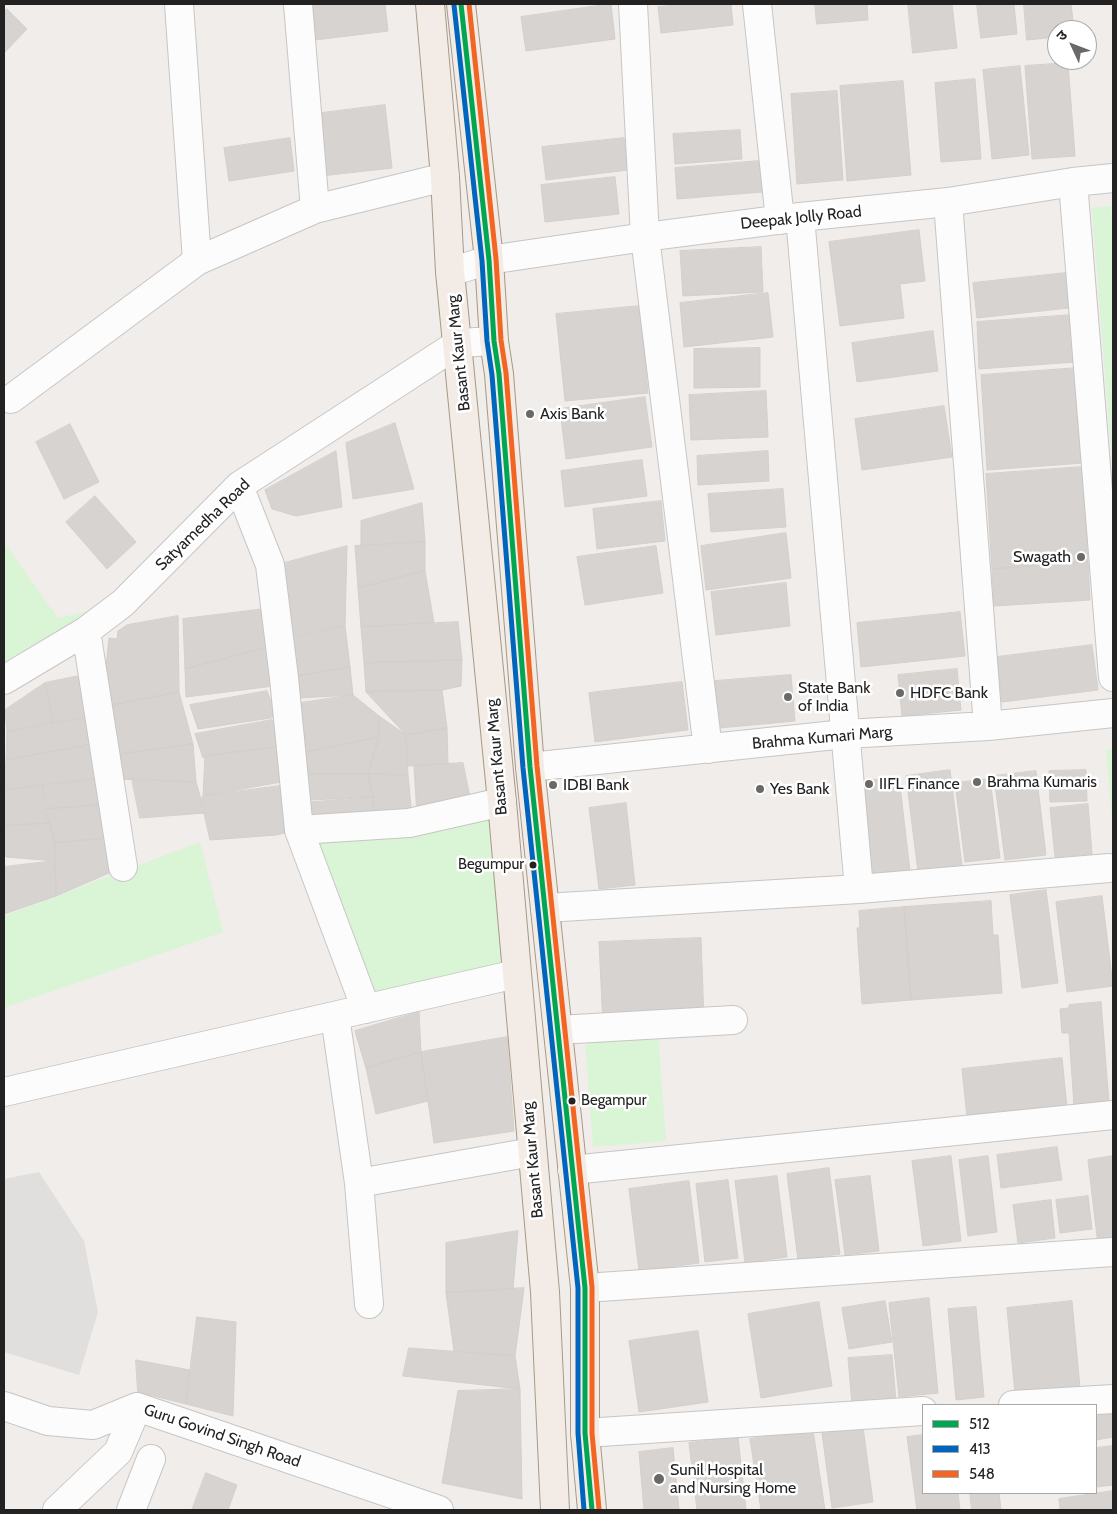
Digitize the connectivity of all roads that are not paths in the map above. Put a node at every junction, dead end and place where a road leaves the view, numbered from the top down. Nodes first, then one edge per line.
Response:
1 (180, 4) edge
2 (298, 4) edge
3 (430, 4) edge
4 (461, 4) edge
5 (633, 4) edge
6 (757, 4) edge
7 (445, 177) junction
8 (1113, 178) edge
9 (1073, 182) junction
10 (948, 202) junction
11 (315, 209) junction
12 (790, 219) junction
13 (645, 237) junction
14 (489, 260) junction
15 (197, 261) junction
16 (450, 272) junction
17 (494, 341) junction
18 (459, 343) junction
19 (11, 399) dead end
20 (1103, 425) edge
21 (239, 486) junction
22 (86, 631) junction
23 (1113, 677) edge
24 (4, 680) edge
25 (1113, 713) edge
26 (988, 726) junction
27 (845, 734) junction
28 (708, 749) junction
29 (530, 767) junction
30 (502, 802) junction
31 (299, 830) junction
32 (123, 868) dead end
33 (1109, 868) dead end
34 (859, 889) junction
35 (545, 908) junction
36 (516, 974) junction
37 (366, 1009) junction
38 (335, 1016) junction
39 (733, 1020) dead end
40 (558, 1030) junction
41 (4, 1092) edge
42 (1113, 1115) edge
43 (532, 1152) junction
44 (572, 1170) junction
45 (359, 1182) junction
46 (1113, 1252) edge
47 (585, 1288) junction
48 (369, 1304) dead end
49 (1113, 1399) edge
50 (1030, 1404) edge
51 (4, 1406) edge
52 (137, 1407) junction
53 (922, 1411) edge
54 (585, 1433) junction
55 (151, 1459) dead end
56 (57, 1510) edge
57 (131, 1510) edge
58 (439, 1510) edge
59 (555, 1510) edge
60 (592, 1510) edge

1 - 15 street
2 - 11 street
3 - 7 main road, Basant Kaur Marg
4 - 14 main road, Basant Kaur Marg
5 - 13 street
6 - 12 street
7 - 11 street
7 - 16 main road, Basant Kaur Marg
8 - 9 street, Deepak Jolly Road
9 - 10 street, Deepak Jolly Road
9 - 20 street
10 - 12 street, Deepak Jolly Road
10 - 26 street
11 - 15 street
12 - 13 street, Deepak Jolly Road
12 - 27 street
13 - 14 street, Deepak Jolly Road
13 - 28 street
14 - 16 street, Deepak Jolly Road
14 - 17 main road, Basant Kaur Marg
15 - 19 street
16 - 18 main road, Basant Kaur Marg
17 - 18 street
17 - 29 main road, Basant Kaur Marg
18 - 21 street, Satyamedha Road
18 - 30 main road, Basant Kaur Marg
20 - 23 street
21 - 22 street, Satyamedha Road
21 - 31 street
22 - 24 street, Satyamedha Road
22 - 32 street
25 - 26 street, Brahma Kumari Marg
26 - 27 street, Brahma Kumari Marg
27 - 28 street, Brahma Kumari Marg
27 - 34 street
28 - 29 street, Brahma Kumari Marg
29 - 35 main road, Basant Kaur Marg
30 - 31 street
30 - 36 main road, Basant Kaur Marg
31 - 37 street
33 - 34 street
34 - 35 street
35 - 40 main road, Basant Kaur Marg
36 - 37 street
36 - 43 main road, Basant Kaur Marg
37 - 38 street
38 - 41 street
38 - 45 street
39 - 40 street
40 - 44 main road, Basant Kaur Marg
42 - 44 street
43 - 45 street
43 - 59 main road, Basant Kaur Marg
44 - 47 main road, Basant Kaur Marg
45 - 48 street
46 - 47 street
47 - 54 main road, Basant Kaur Marg
49 - 50 street
51 - 52 street, Guru Govind Singh Road
52 - 56 street
52 - 58 street, Guru Govind Singh Road
53 - 54 street
54 - 60 main road, Basant Kaur Marg
55 - 57 street

